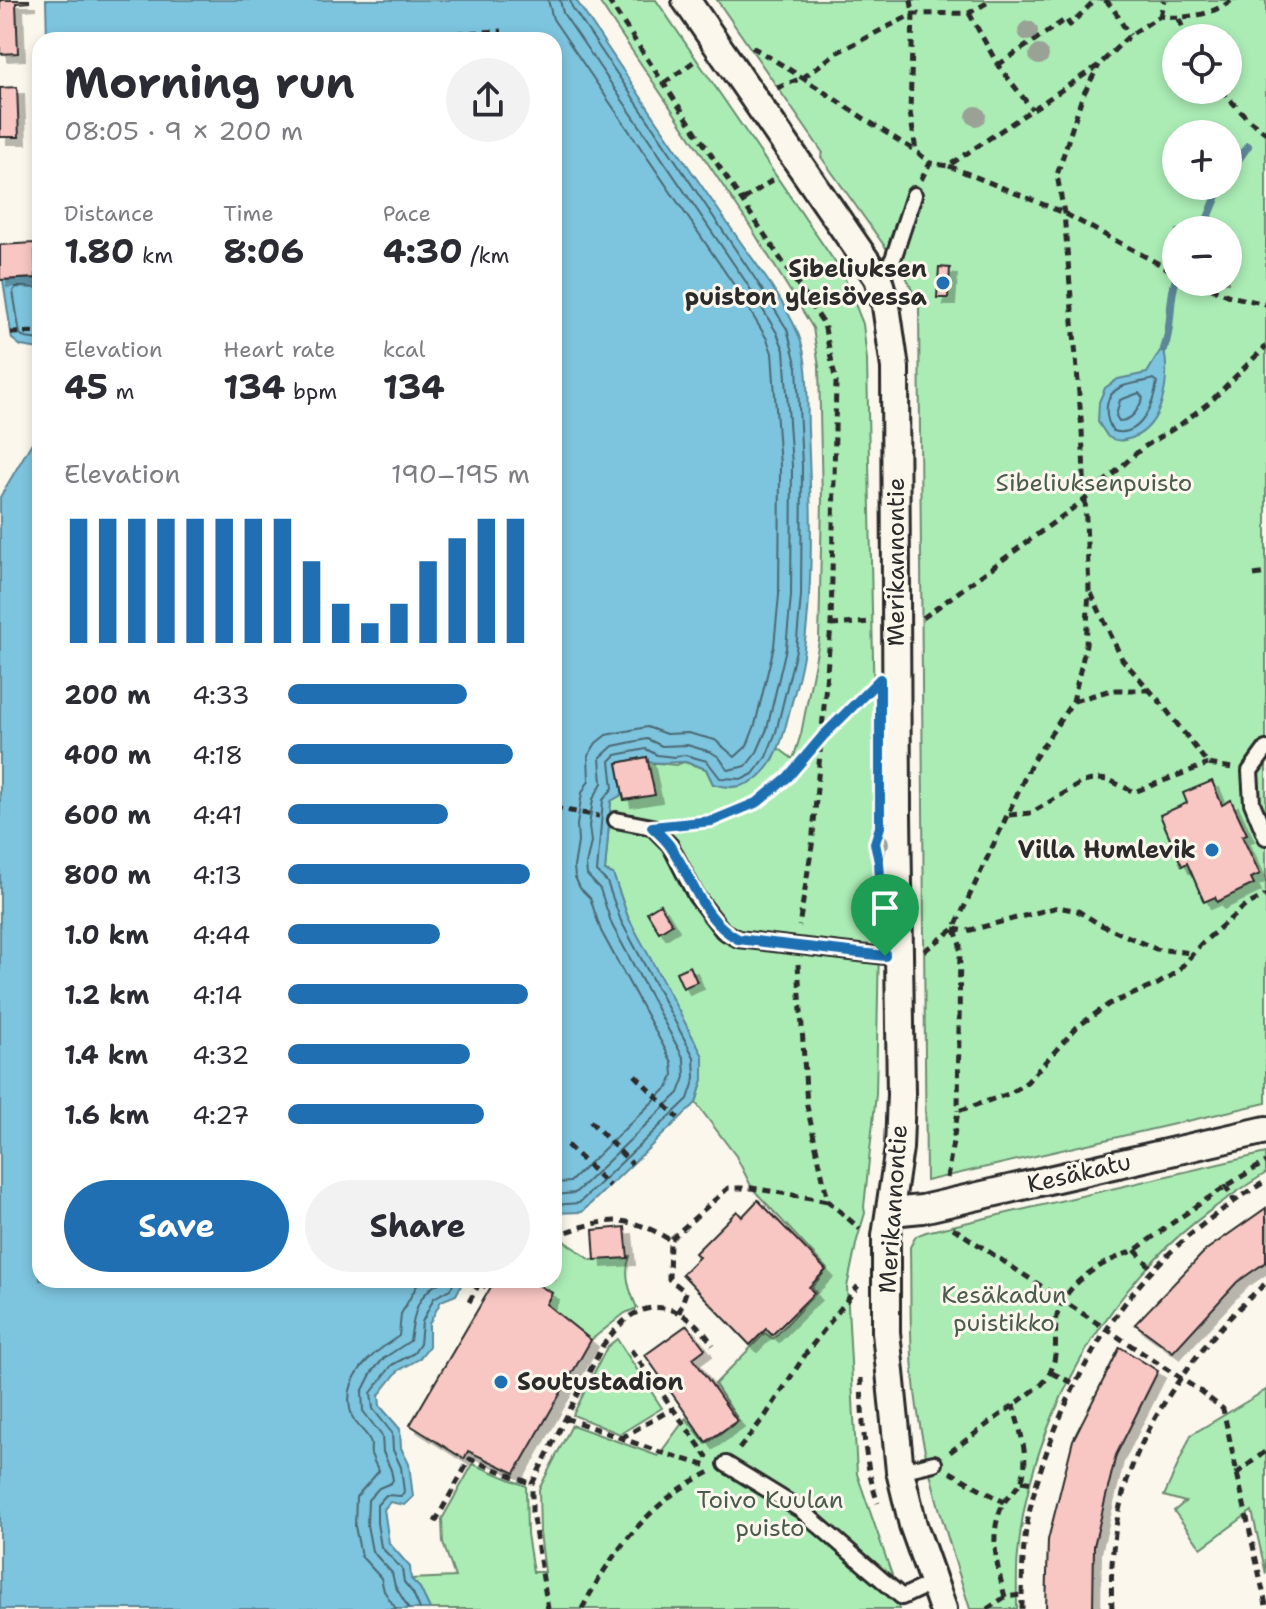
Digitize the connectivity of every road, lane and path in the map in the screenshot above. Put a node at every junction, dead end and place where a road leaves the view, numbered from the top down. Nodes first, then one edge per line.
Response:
1 (608, 0) edge
2 (686, 0) edge
3 (911, 0) edge
4 (992, 0) edge
5 (1095, 0) edge
6 (1105, 0) edge
7 (1164, 0) edge
8 (1232, 0) edge
9 (969, 13) junction
10 (913, 14) junction
11 (1160, 16) junction
12 (1179, 19) junction
13 (1181, 24) edge
14 (502, 31) dead end
15 (481, 32) edge
16 (1130, 35) junction
17 (744, 43) dead end
18 (998, 65) junction
19 (1099, 65) junction
20 (804, 77) junction
21 (769, 92) dead end
22 (1234, 104) edge
23 (1032, 109) junction
24 (1266, 133) edge
25 (916, 151) junction
26 (930, 163) junction
27 (948, 166) junction
28 (784, 172) dead end
29 (914, 195) joint
30 (743, 200) junction
31 (1064, 213) junction
32 (1162, 266) edge
33 (878, 278) junction
34 (1230, 296) edge
35 (1266, 304) edge
36 (32, 332) edge
37 (11, 333) dead end
38 (1266, 346) edge
39 (1083, 501) junction
40 (1266, 573) edge
41 (1254, 575) dead end
42 (1089, 589) junction
43 (915, 620) dead end
44 (880, 622) dead end
45 (831, 625) junction
46 (880, 679) dead end
47 (1150, 690) junction
48 (1073, 701) junction
49 (823, 736) junction
50 (1266, 749) edge
51 (1208, 764) junction
52 (1250, 771) junction
53 (562, 810) edge
54 (1008, 815) junction
55 (616, 820) joint
56 (652, 827) junction
57 (1266, 837) edge
58 (1265, 897) edge
59 (954, 929) junction
60 (796, 946) junction
61 (1192, 953) junction
62 (911, 954) junction
63 (635, 1075) dead end
64 (958, 1111) junction
65 (678, 1118) dead end
66 (590, 1121) dead end
67 (1266, 1130) edge
68 (567, 1145) dead end
69 (1266, 1162) edge
70 (632, 1164) dead end
71 (1266, 1181) edge
72 (1225, 1185) junction
73 (609, 1186) dead end
74 (946, 1186) dead end
75 (1234, 1200) junction
76 (828, 1201) junction
77 (891, 1212) junction
78 (942, 1221) dead end
79 (562, 1233) edge
80 (866, 1234) dead end
81 (670, 1240) junction
82 (1135, 1250) junction
83 (1153, 1270) junction
84 (1266, 1283) edge
85 (477, 1288) edge
86 (1063, 1300) junction
87 (469, 1302) dead end
88 (679, 1313) junction
89 (1108, 1330) junction
90 (713, 1345) dead end
91 (631, 1350) dead end
92 (1052, 1373) junction
93 (1182, 1379) junction
94 (1075, 1384) junction
95 (1013, 1405) junction
96 (672, 1409) junction
97 (565, 1418) junction
98 (621, 1438) junction
99 (1266, 1451) edge
100 (934, 1463) junction
101 (726, 1464) dead end
102 (900, 1471) junction
103 (1236, 1474) junction
104 (1022, 1481) junction
105 (532, 1484) junction
106 (1038, 1484) junction
107 (1004, 1502) junction
108 (435, 1522) dead end
109 (932, 1583) junction
110 (1022, 1595) junction
111 (1005, 1597) junction
112 (1266, 1605) edge
113 (548, 1609) edge
114 (943, 1609) edge
115 (987, 1609) edge
116 (1022, 1609) edge
117 (1112, 1609) edge

1 - 30 path
2 - 33 street, Merikannontie
3 - 10 path
4 - 9 path
5 - 18 path
6 - 16 path
7 - 11 path
8 - 12 path
9 - 10 path
9 - 18 path
10 - 20 path
10 - 25 path
11 - 12 path
11 - 16 path
12 - 13 path
14 - 15 path
16 - 19 path
17 - 20 path
18 - 23 path
19 - 23 path
19 - 31 path
20 - 21 path
20 - 25 path
22 - 24 path
23 - 27 path
25 - 26 path
26 - 27 path
26 - 29 path
27 - 31 path
28 - 30 path
29 - 33 lane
30 - 45 path
31 - 32 path
31 - 39 path
33 - 62 street, Merikannontie
34 - 35 path
36 - 37 path
38 - 39 path
39 - 42 path
39 - 43 path
40 - 41 path
42 - 47 path
42 - 48 path
44 - 45 path
45 - 49 path
46 - 49 path
47 - 48 path
47 - 51 path
48 - 54 path
49 - 56 path
49 - 60 path
50 - 52 lane
51 - 52 path
51 - 54 path
52 - 57 lane
53 - 55 path
54 - 59 path
55 - 56 lane
56 - 60 lane
58 - 61 path
59 - 61 path
59 - 62 path
59 - 64 path
60 - 62 lane
60 - 76 path
61 - 64 path
62 - 77 street, Merikannontie
63 - 65 path
64 - 74 path
66 - 70 path
67 - 77 street, Kesäkatu
68 - 73 path
69 - 72 path
71 - 75 path
72 - 75 path
72 - 82 path
75 - 83 path
76 - 80 path
76 - 81 path
77 - 102 street, Merikannontie
78 - 86 path
79 - 81 path
81 - 88 path
82 - 83 path
82 - 86 path
83 - 89 path
84 - 93 path
85 - 87 path
86 - 89 path
86 - 92 path
88 - 90 path
88 - 97 path
89 - 93 path
89 - 94 path
91 - 96 path
92 - 94 path
92 - 95 path
93 - 103 path
93 - 117 path
94 - 106 path
95 - 100 path
95 - 104 path
96 - 98 path
96 - 98 path
97 - 98 path
97 - 105 path
99 - 103 path
100 - 102 lane
100 - 107 path
101 - 109 lane
102 - 109 street, Merikannontie
103 - 112 path
104 - 106 path
104 - 107 path
105 - 108 path
105 - 113 path
106 - 110 path
107 - 111 path
109 - 114 street, Merikannontie
110 - 111 path
110 - 116 path
111 - 115 path

